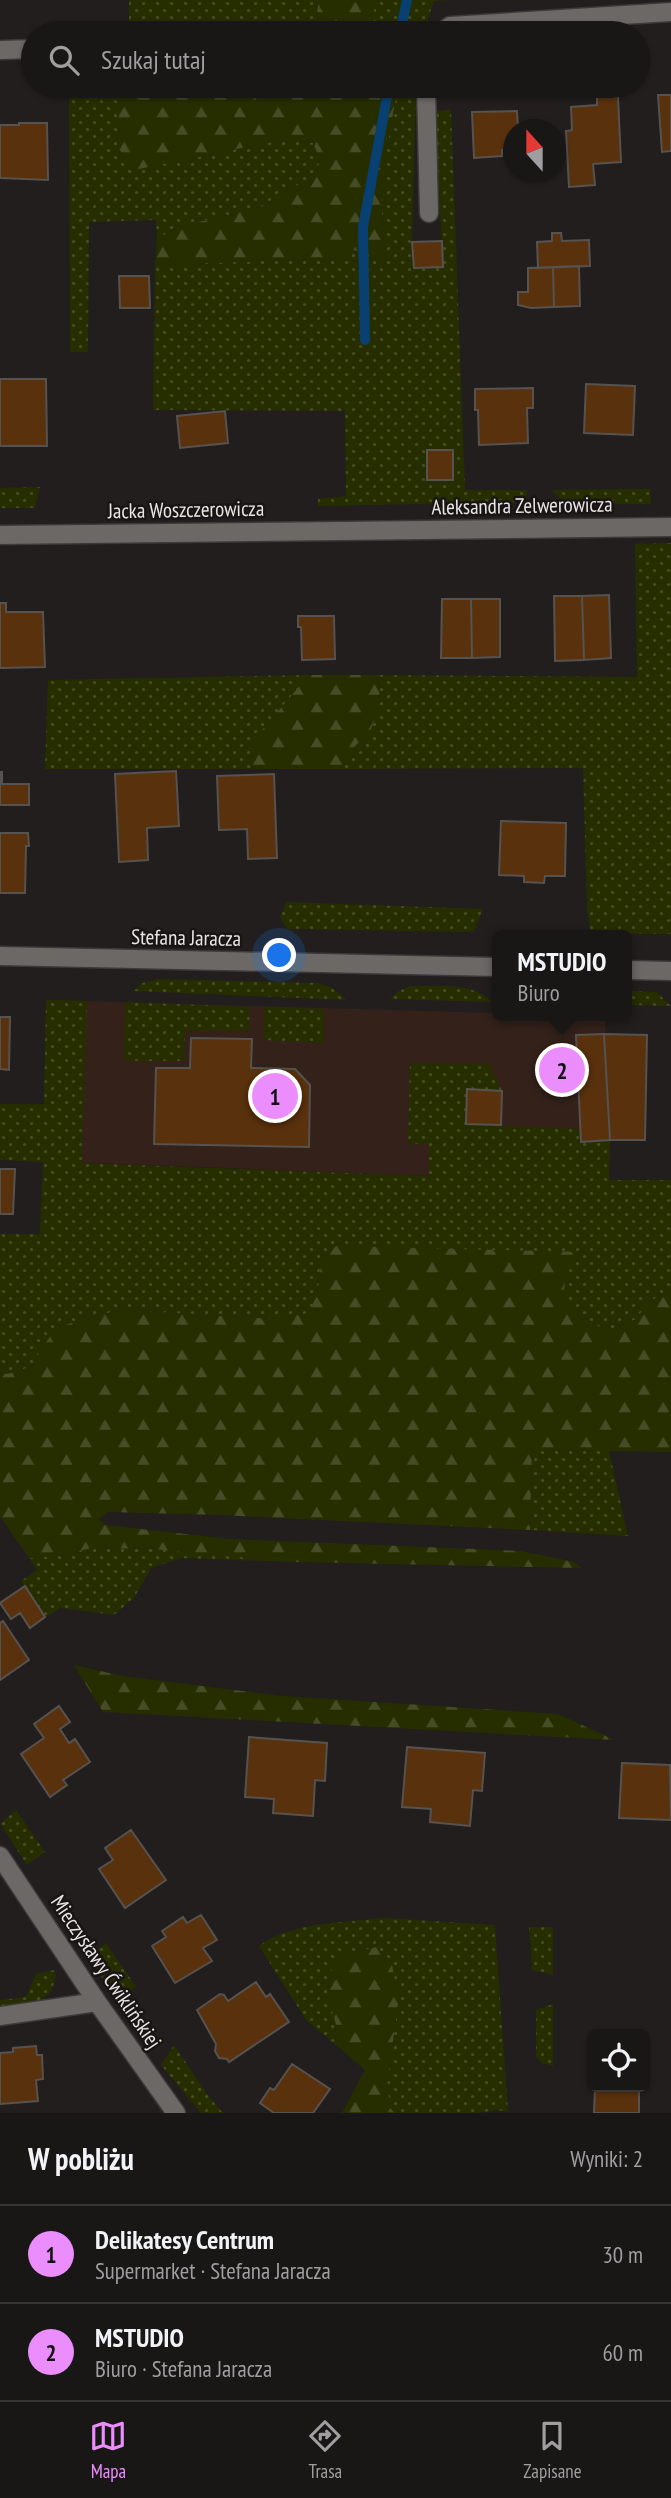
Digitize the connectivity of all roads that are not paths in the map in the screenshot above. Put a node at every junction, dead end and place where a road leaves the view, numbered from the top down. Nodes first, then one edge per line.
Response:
1 (671, 12) edge
2 (529, 21) edge
3 (21, 49) edge
4 (0, 50) edge
5 (426, 98) edge
6 (429, 213) dead end
7 (671, 527) edge
8 (373, 530) joint
9 (0, 535) edge
10 (0, 956) edge
11 (492, 967) edge
12 (632, 970) edge
13 (671, 971) edge
14 (0, 1856) edge
15 (97, 2002) junction
16 (0, 2016) edge
17 (176, 2113) edge

1 - 2 street
3 - 4 street
5 - 6 street
7 - 8 street, Aleksandra Zelwerowicza
8 - 9 street, Jacka Woszczerowicza
10 - 11 street, Stefana Jaracza
12 - 13 street
14 - 15 street, Mieczysławy Ćwiklińskiej
15 - 16 street
15 - 17 street, Mieczysławy Ćwiklińskiej

